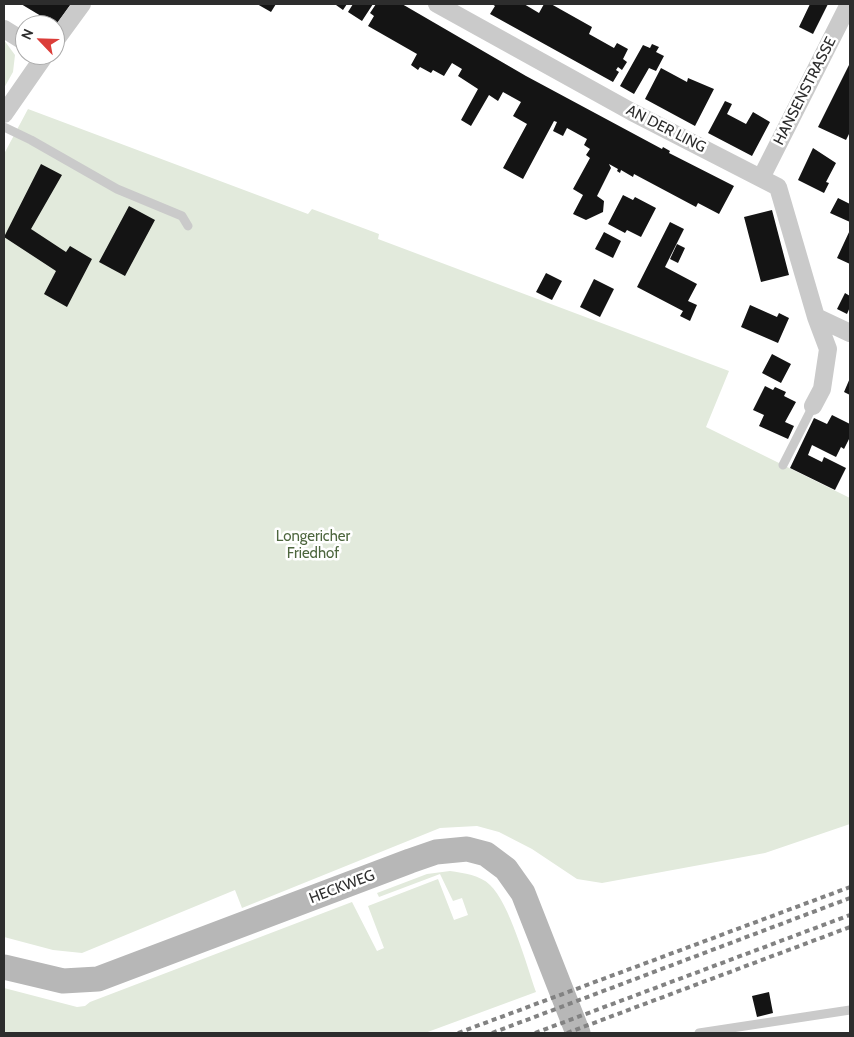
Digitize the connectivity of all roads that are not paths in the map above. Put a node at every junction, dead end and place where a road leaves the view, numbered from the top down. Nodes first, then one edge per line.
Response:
1 (82, 4) edge
2 (437, 4) edge
3 (849, 4) edge
4 (65, 27) edge
5 (4, 29) edge
6 (15, 36) edge
7 (38, 65) edge
8 (4, 114) edge
9 (4, 126) edge
10 (761, 178) junction
11 (188, 226) dead end
12 (816, 317) junction
13 (850, 333) edge
14 (814, 406) joint
15 (783, 464) dead end
16 (4, 967) edge
17 (850, 1010) edge
18 (578, 1033) edge
19 (700, 1033) edge

1 - 4 street
2 - 10 street, AN DER LING
3 - 10 street, HANSENSTRASSE
5 - 6 street
7 - 8 street
9 - 11 lane
10 - 12 street, AN DER LING
12 - 13 street
12 - 14 street, AN DER LING
14 - 15 lane
16 - 18 street, HECKWEG
17 - 19 lane

